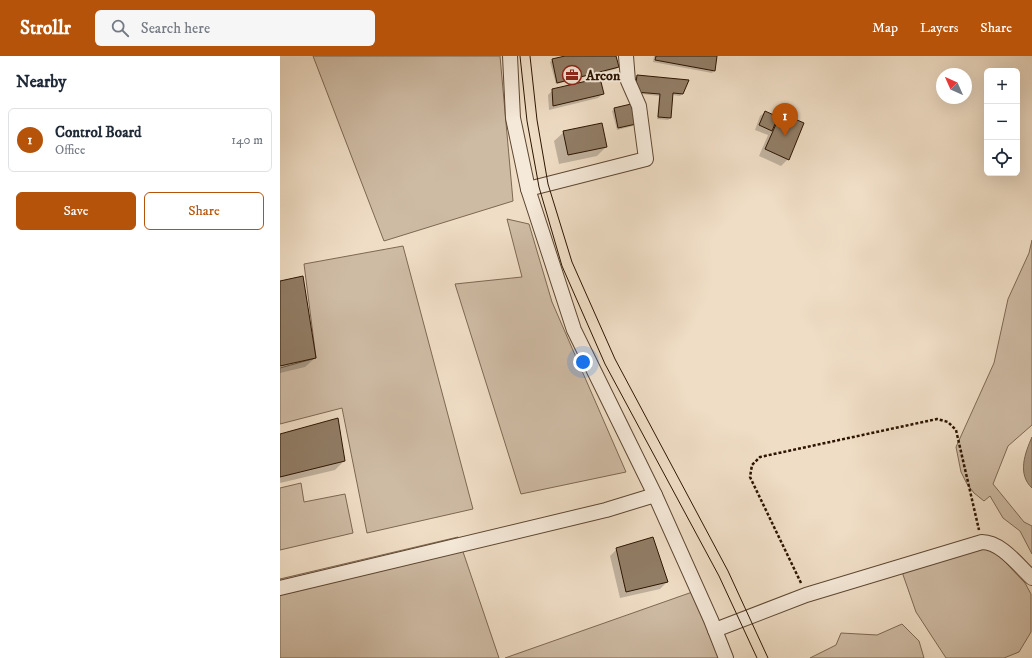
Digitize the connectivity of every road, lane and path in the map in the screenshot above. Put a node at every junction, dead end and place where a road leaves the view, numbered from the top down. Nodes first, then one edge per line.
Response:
1 (510, 56) edge
2 (626, 56) edge
3 (528, 189) junction
4 (655, 495) junction
5 (982, 542) junction
6 (1032, 578) edge
7 (280, 588) edge
8 (806, 595) junction
9 (715, 630) junction
10 (726, 658) edge

1 - 3 street
2 - 3 street
3 - 4 street
4 - 7 street
4 - 9 street
5 - 6 street
5 - 8 street
5 - 8 path
8 - 9 street
9 - 10 street

